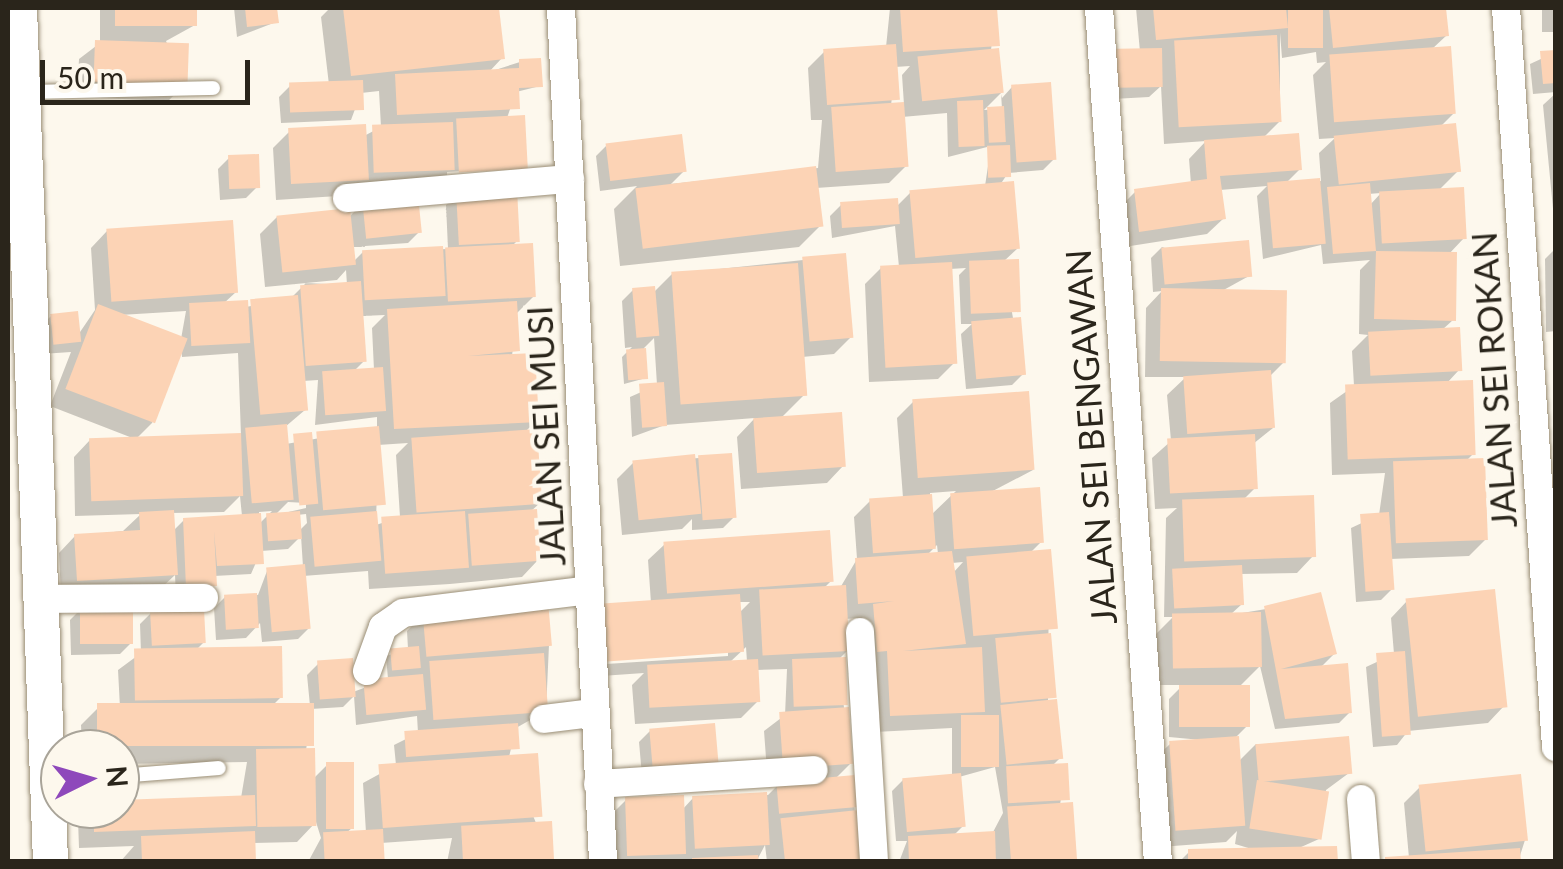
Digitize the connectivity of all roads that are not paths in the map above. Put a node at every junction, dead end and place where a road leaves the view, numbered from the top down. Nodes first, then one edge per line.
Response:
1 (19, 8) edge
2 (560, 8) edge
3 (1099, 8) edge
4 (1506, 8) edge
5 (213, 88) dead end
6 (22, 92) junction
7 (570, 179) junction
8 (346, 198) dead end
9 (16, 200) edge
10 (590, 590) junction
11 (204, 598) dead end
12 (43, 599) junction
13 (860, 632) dead end
14 (367, 671) dead end
15 (592, 713) junction
16 (544, 718) dead end
17 (51, 729) edge
18 (1556, 747) edge
19 (219, 768) dead end
20 (814, 770) dead end
21 (140, 774) edge
22 (598, 784) junction
23 (1361, 799) dead end
24 (52, 829) edge
25 (50, 862) edge
26 (602, 862) edge
27 (874, 862) edge
28 (1158, 862) edge
29 (1366, 862) edge

1 - 6 street
2 - 7 street, JALAN SEI MUSI
3 - 28 street, JALAN SEI BENGAWAN
4 - 18 street, JALAN SEI ROKAN
5 - 6 lane
6 - 9 street
7 - 8 street
7 - 10 street, JALAN SEI MUSI
9 - 12 street
10 - 14 street
10 - 15 street, JALAN SEI MUSI
11 - 12 street
12 - 17 street
13 - 27 street
15 - 16 street
15 - 22 street, JALAN SEI MUSI
19 - 21 lane
20 - 22 street
22 - 26 street, JALAN SEI MUSI
23 - 29 street
24 - 25 street

